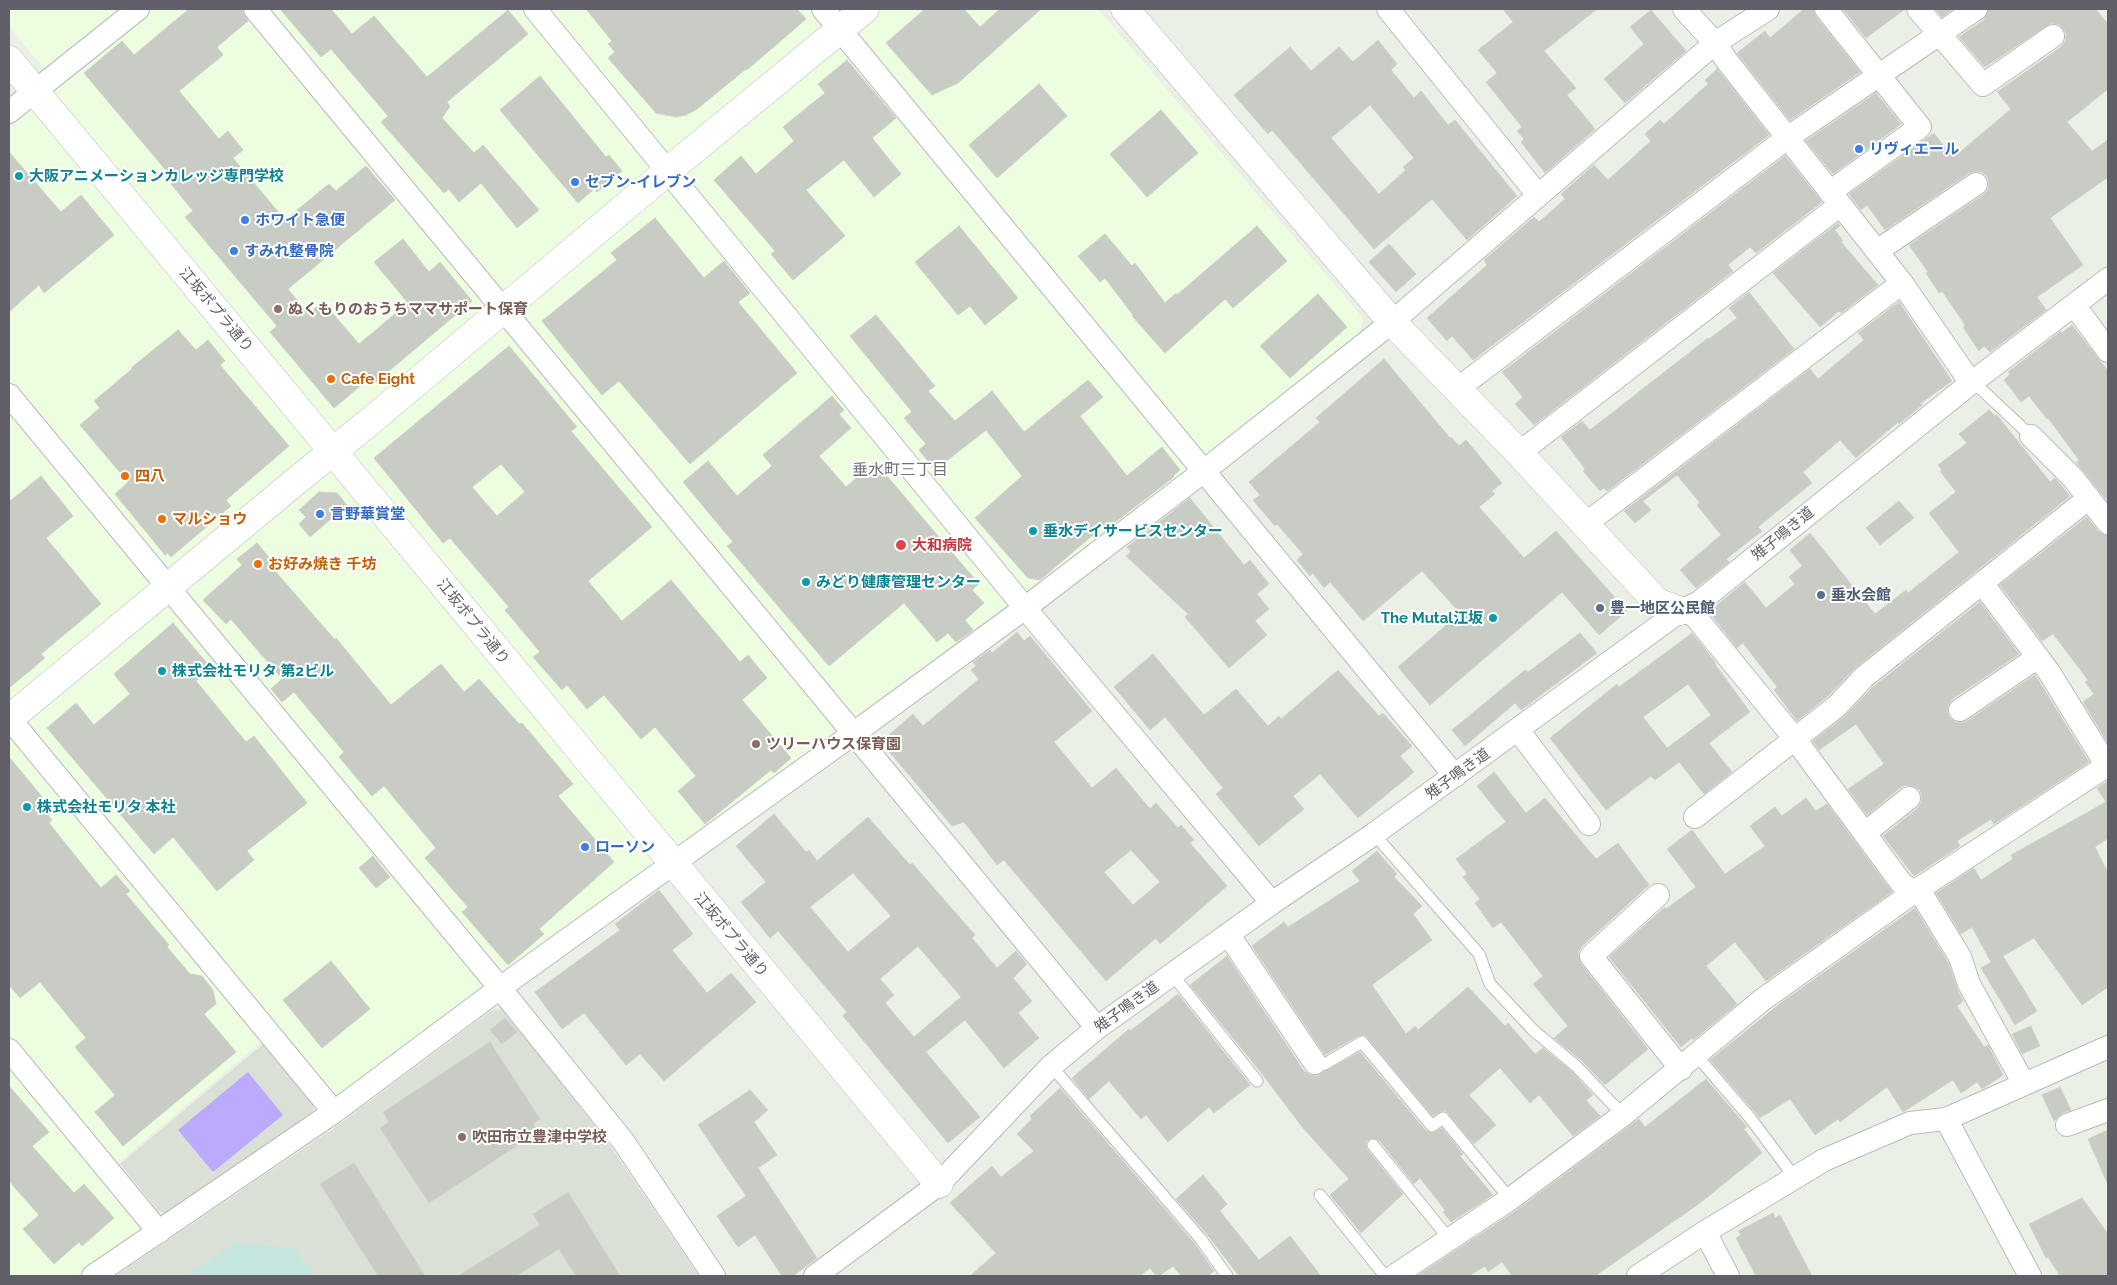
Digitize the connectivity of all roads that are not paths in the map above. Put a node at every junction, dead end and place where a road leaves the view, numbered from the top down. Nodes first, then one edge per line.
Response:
1 (138, 9) edge
2 (255, 9) edge
3 (535, 9) edge
4 (823, 9) edge
5 (865, 9) edge
6 (1126, 9) edge
7 (1388, 9) edge
8 (1684, 9) edge
9 (1768, 9) edge
10 (1826, 9) edge
11 (1918, 9) edge
12 (1976, 9) edge
13 (840, 30) junction
14 (1939, 34) junction
15 (2053, 36) dead end
16 (1714, 43) junction
17 (9, 60) edge
18 (1878, 76) junction
19 (35, 92) junction
20 (9, 112) edge
21 (1787, 138) junction
22 (669, 170) junction
23 (1976, 184) dead end
24 (1538, 195) junction
25 (1835, 199) junction
26 (1877, 251) junction
27 (2108, 279) edge
28 (1902, 282) junction
29 (2075, 306) junction
30 (503, 310) junction
31 (1392, 322) junction
32 (2108, 351) edge
33 (1971, 384) junction
34 (1456, 390) junction
35 (9, 395) edge
36 (2031, 436) joint
37 (333, 452) junction
38 (1518, 453) junction
39 (1204, 471) junction
40 (2089, 498) junction
41 (2108, 523) edge
42 (1584, 525) junction
43 (1982, 583) junction
44 (169, 587) junction
45 (1024, 608) junction
46 (1680, 611) junction
47 (2038, 657) junction
48 (1960, 710) dead end
49 (9, 719) edge
50 (1518, 730) junction
51 (853, 734) junction
52 (1795, 739) junction
53 (2108, 765) edge
54 (1455, 776) junction
55 (1909, 798) dead end
56 (1695, 816) dead end
57 (1590, 824) dead end
58 (1865, 833) junction
59 (1374, 834) junction
60 (672, 864) junction
61 (1914, 892) junction
62 (1658, 896) dead end
63 (1272, 903) junction
64 (1228, 934) junction
65 (1172, 974) junction
66 (500, 988) junction
67 (1097, 1028) junction
68 (2108, 1047) edge
69 (9, 1050) edge
70 (1689, 1062) junction
71 (1316, 1063) joint
72 (1059, 1075) dead end
73 (1257, 1081) dead end
74 (2024, 1084) junction
75 (2108, 1110) edge
76 (334, 1112) junction
77 (1623, 1115) junction
78 (1946, 1119) junction
79 (2067, 1125) dead end
80 (1373, 1145) dead end
81 (1795, 1178) junction
82 (939, 1184) junction
83 (1320, 1195) dead end
84 (1510, 1199) junction
85 (159, 1232) junction
86 (1705, 1232) junction
87 (1450, 1240) junction
88 (93, 1276) edge
89 (714, 1276) edge
90 (815, 1276) edge
91 (1227, 1276) edge
92 (1385, 1276) edge
93 (1394, 1276) edge
94 (1638, 1276) edge
95 (1728, 1276) edge
96 (2030, 1276) edge

1 - 19 street
2 - 30 street
3 - 22 street
4 - 13 street
5 - 13 street
6 - 31 street
7 - 24 street
8 - 16 street
9 - 16 street
10 - 18 street
11 - 14 street
12 - 14 street
13 - 22 street
13 - 39 street
14 - 15 street
14 - 18 street
16 - 21 street
16 - 24 street
17 - 19 street, 江坂ポプラ通り
18 - 21 street
18 - 25 street
19 - 20 street
19 - 37 street, 江坂ポプラ通り
21 - 25 street
21 - 34 street
22 - 30 street
22 - 45 street
23 - 26 street
24 - 31 street
25 - 26 street
25 - 38 street
26 - 28 street
27 - 29 street, 雉子鳴き道
28 - 33 street
28 - 42 street
29 - 32 street
29 - 33 street, 雉子鳴き道
30 - 37 street
30 - 51 street
31 - 34 street
31 - 39 street
33 - 36 lane
33 - 46 street, 雉子鳴き道
34 - 38 street
35 - 44 street
36 - 40 street
37 - 44 street
37 - 60 street, 江坂ポプラ通り
38 - 42 street
39 - 45 street
39 - 54 street
40 - 41 street
40 - 43 street
42 - 46 street
43 - 47 street
43 - 52 street
44 - 49 street
44 - 66 street
45 - 51 street
45 - 63 street
46 - 50 street, 雉子鳴き道
46 - 52 street
47 - 48 street
47 - 53 street
49 - 76 street
50 - 54 street, 雉子鳴き道
50 - 57 street
51 - 60 street
51 - 67 street
52 - 56 street
52 - 58 street
53 - 61 street
54 - 59 street, 雉子鳴き道
55 - 58 street
58 - 61 street
59 - 63 street, 雉子鳴き道
59 - 77 lane
60 - 66 street
60 - 82 street, 江坂ポプラ通り
61 - 70 street
61 - 74 street
62 - 70 street
63 - 64 street, 雉子鳴き道
64 - 65 street, 雉子鳴き道
64 - 71 street
65 - 67 street, 雉子鳴き道
65 - 73 lane
66 - 76 street
66 - 89 street
67 - 82 street, 雉子鳴き道
68 - 74 street
69 - 85 street
70 - 77 street
70 - 81 lane
71 - 84 lane
72 - 91 lane
74 - 78 street
75 - 79 street
76 - 85 street
77 - 84 street
78 - 81 street
78 - 96 street
80 - 87 lane
81 - 86 street
82 - 90 street, 雉子鳴き道
83 - 92 lane
84 - 87 street
85 - 88 street
86 - 94 street
86 - 95 street
87 - 93 street

